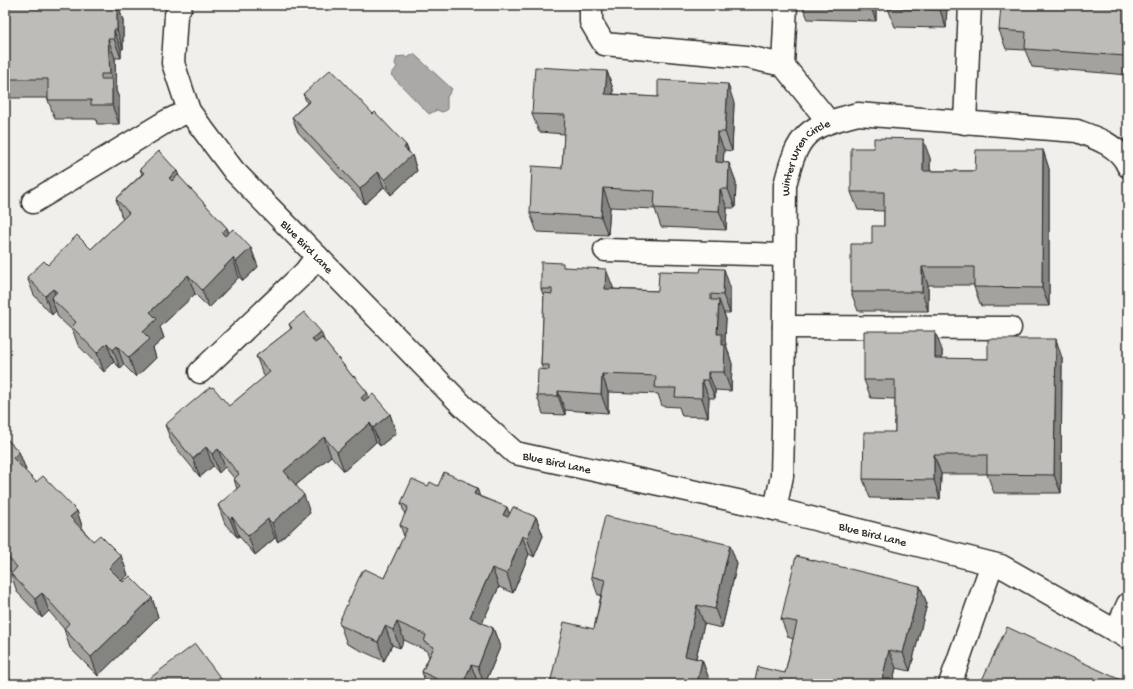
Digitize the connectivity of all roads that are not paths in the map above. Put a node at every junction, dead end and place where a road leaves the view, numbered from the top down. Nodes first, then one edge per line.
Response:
1 (181, 5) edge
2 (591, 5) edge
3 (786, 5) edge
4 (970, 5) edge
5 (783, 65) junction
6 (189, 111) junction
7 (828, 121) junction
8 (965, 123) junction
9 (1127, 160) edge
10 (33, 202) dead end
11 (605, 250) dead end
12 (784, 255) junction
13 (317, 256) junction
14 (784, 327) junction
15 (1010, 328) dead end
16 (200, 372) dead end
17 (775, 509) junction
18 (992, 564) junction
19 (1128, 604) edge
20 (1122, 634) edge
21 (950, 684) edge

1 - 6 street, Blue Bird Lane
2 - 5 street
3 - 5 street
4 - 8 street
5 - 7 street
6 - 10 street
6 - 13 street, Blue Bird Lane
7 - 8 street, Winter Wren Circle
7 - 12 street, Winter Wren Circle
8 - 9 street, Winter Wren Circle
11 - 12 street
12 - 14 street, Winter Wren Circle
13 - 16 street
13 - 17 street, Blue Bird Lane
14 - 15 street
14 - 17 street, Winter Wren Circle
17 - 18 street, Blue Bird Lane
18 - 20 street, Blue Bird Lane
18 - 21 street
19 - 20 street

